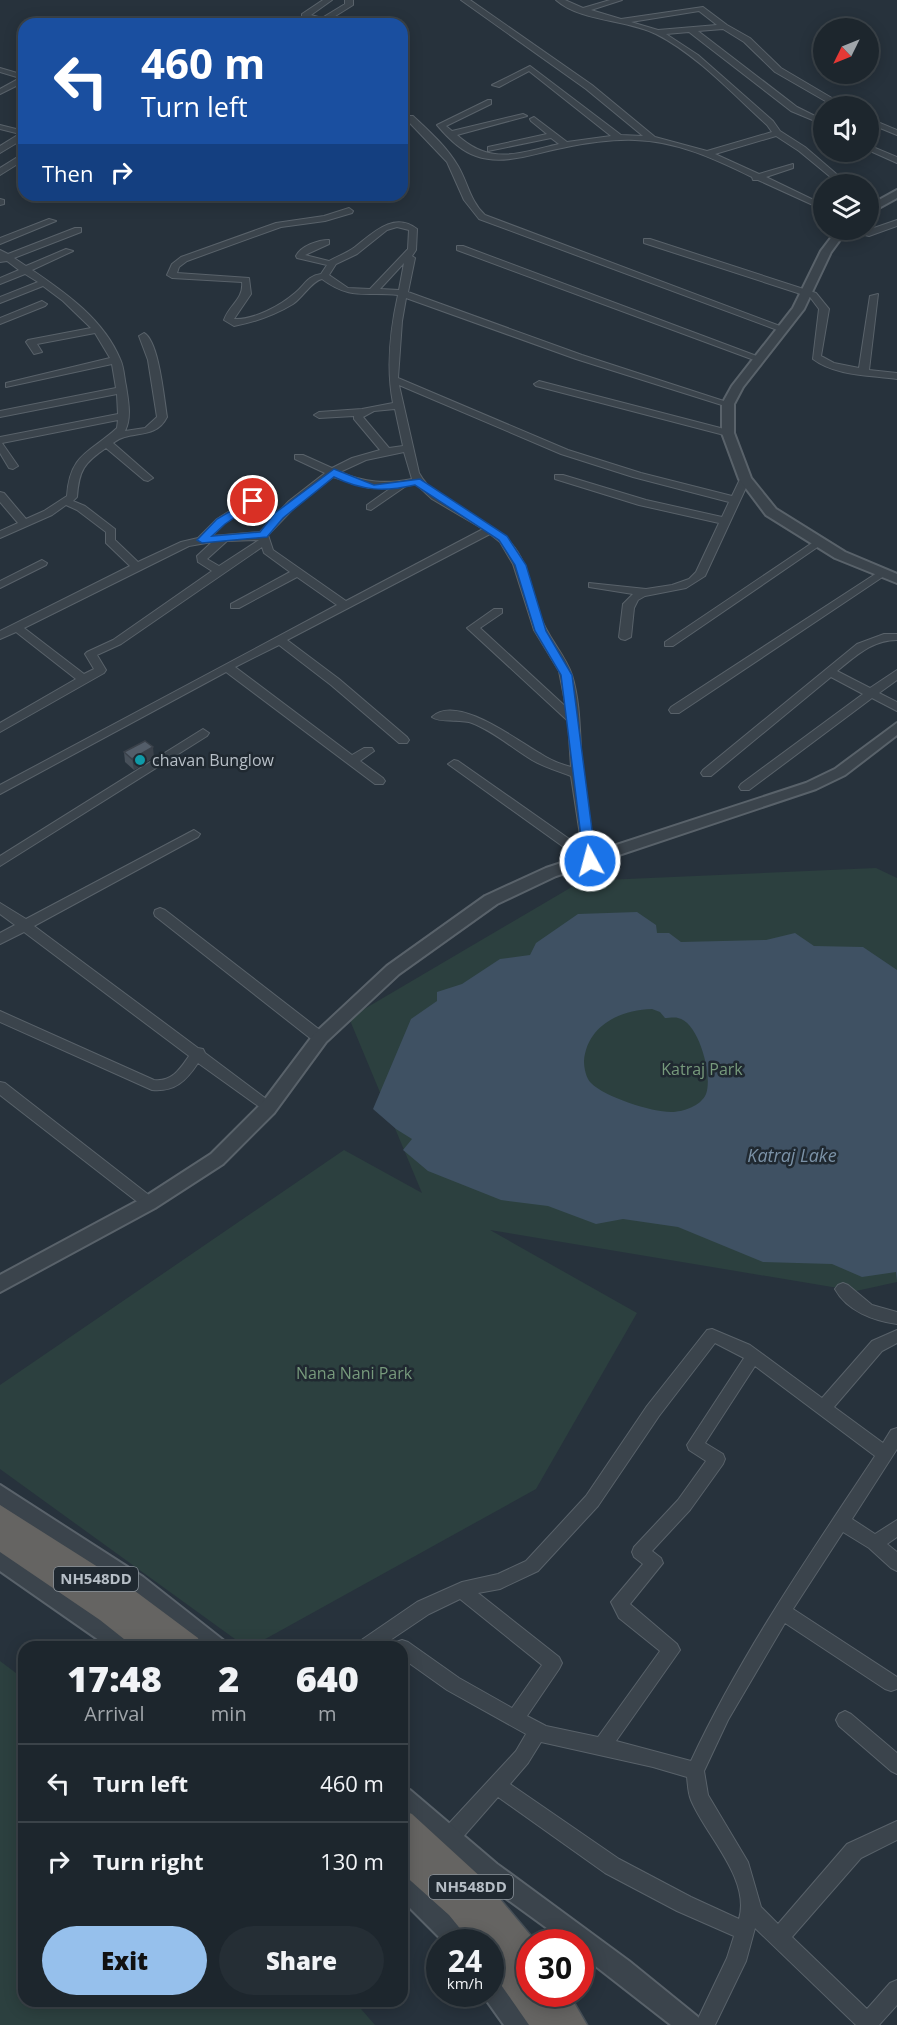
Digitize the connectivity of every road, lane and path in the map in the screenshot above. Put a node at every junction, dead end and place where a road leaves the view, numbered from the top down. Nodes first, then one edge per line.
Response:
1 (327, 0) edge
2 (349, 0) edge
3 (465, 0) edge
4 (560, 0) edge
5 (612, 1) edge
6 (580, 11) junction
7 (312, 18) edge
8 (327, 18) edge
9 (617, 22) junction
10 (719, 26) junction
11 (691, 30) junction
12 (658, 32) junction
13 (0, 70) edge
14 (18, 76) edge
15 (18, 82) edge
16 (496, 86) dead end
17 (0, 92) edge
18 (822, 96) edge
19 (488, 102) dead end
20 (523, 116) dead end
21 (411, 118) dead end
22 (813, 118) edge
23 (534, 119) dead end
24 (879, 125) edge
25 (0, 127) edge
26 (18, 132) edge
27 (777, 133) junction
28 (897, 133) edge
29 (451, 134) junction
30 (553, 135) junction
31 (619, 138) junction
32 (18, 139) edge
33 (652, 139) junction
34 (565, 145) junction
35 (0, 150) edge
36 (879, 152) edge
37 (476, 153) junction
38 (706, 154) junction
39 (18, 160) edge
40 (897, 160) edge
41 (790, 166) dead end
42 (0, 172) edge
43 (832, 174) edge
44 (756, 178) junction
45 (897, 193) edge
46 (879, 199) edge
47 (813, 203) edge
48 (349, 211) dead end
49 (52, 221) dead end
50 (897, 223) edge
51 (879, 229) edge
52 (78, 230) dead end
53 (834, 240) edge
54 (0, 241) edge
55 (646, 241) dead end
56 (326, 242) dead end
57 (460, 248) dead end
58 (69, 251) dead end
59 (3, 257) edge
60 (410, 258) dead end
61 (331, 263) junction
62 (27, 271) junction
63 (324, 276) junction
64 (0, 281) edge
65 (44, 283) junction
66 (372, 291) junction
67 (806, 292) junction
68 (401, 293) junction
69 (875, 296) dead end
70 (0, 300) edge
71 (42, 304) dead end
72 (0, 321) edge
73 (783, 328) junction
74 (97, 330) junction
75 (144, 336) dead end
76 (37, 352) dead end
77 (757, 358) junction
78 (116, 360) junction
79 (864, 370) junction
80 (897, 376) edge
81 (393, 379) junction
82 (538, 384) dead end
83 (9, 385) dead end
84 (122, 390) junction
85 (728, 404) junction
86 (400, 405) junction
87 (362, 412) junction
88 (0, 414) edge
89 (319, 415) dead end
90 (123, 416) junction
91 (728, 433) junction
92 (110, 439) junction
93 (0, 440) edge
94 (410, 448) junction
95 (1, 450) edge
96 (387, 452) junction
97 (299, 458) dead end
98 (13, 466) dead end
99 (334, 472) junction
100 (559, 477) dead end
101 (148, 478) dead end
102 (745, 479) junction
103 (416, 481) junction
104 (402, 485) junction
105 (269, 491) dead end
106 (0, 495) edge
107 (735, 500) junction
108 (67, 502) junction
109 (371, 507) dead end
110 (724, 521) junction
111 (24, 524) junction
112 (491, 529) junction
113 (0, 535) edge
114 (224, 538) junction
115 (264, 538) junction
116 (202, 540) junction
117 (818, 542) junction
118 (42, 563) dead end
119 (136, 566) junction
120 (219, 571) junction
121 (297, 573) junction
122 (880, 574) junction
123 (897, 579) edge
124 (0, 585) edge
125 (593, 585) dead end
126 (645, 592) junction
127 (235, 606) dead end
128 (346, 606) junction
129 (498, 611) dead end
130 (16, 627) junction
131 (0, 636) edge
132 (625, 637) dead end
133 (897, 637) edge
134 (280, 640) junction
135 (669, 644) dead end
136 (227, 667) junction
137 (830, 672) junction
138 (897, 674) edge
139 (84, 680) junction
140 (871, 693) junction
141 (897, 706) edge
142 (675, 710) dead end
143 (438, 717) dead end
144 (573, 719) junction
145 (0, 728) edge
146 (897, 728) edge
147 (202, 733) dead end
148 (403, 740) dead end
149 (368, 751) dead end
150 (352, 760) junction
151 (454, 764) dead end
152 (707, 773) dead end
153 (577, 774) junction
154 (380, 781) dead end
155 (4, 783) edge
156 (745, 787) dead end
157 (194, 834) dead end
158 (590, 861) junction
159 (0, 862) edge
160 (0, 907) edge
161 (160, 913) dead end
162 (24, 925) junction
163 (0, 939) edge
164 (0, 1016) edge
165 (320, 1038) junction
166 (198, 1053) junction
167 (0, 1087) edge
168 (268, 1108) junction
169 (149, 1203) junction
170 (0, 1284) edge
171 (843, 1289) dead end
172 (897, 1318) edge
173 (897, 1336) edge
174 (753, 1357) junction
175 (823, 1409) junction
176 (897, 1435) edge
177 (885, 1454) junction
178 (0, 1494) edge
179 (0, 1516) edge
180 (842, 1522) junction
181 (897, 1527) edge
182 (0, 1538) edge
183 (875, 1543) junction
184 (0, 1560) edge
185 (897, 1563) edge
186 (461, 1590) junction
187 (783, 1612) junction
188 (386, 1636) junction
189 (118, 1641) edge
190 (147, 1641) edge
191 (180, 1641) edge
192 (208, 1641) edge
193 (377, 1641) edge
194 (393, 1641) edge
195 (408, 1651) edge
196 (891, 1683) dead end
197 (515, 1719) junction
198 (846, 1720) dead end
199 (537, 1731) junction
200 (601, 1748) junction
201 (897, 1766) edge
202 (695, 1771) junction
203 (497, 1786) junction
204 (408, 1803) edge
205 (408, 1830) edge
206 (897, 1830) edge
207 (449, 1838) junction
208 (408, 1858) edge
209 (408, 1890) edge
210 (751, 1911) junction
211 (448, 1929) edge
212 (479, 1929) edge
213 (745, 1931) junction
214 (779, 1938) junction
215 (516, 1942) edge
216 (504, 1963) edge
217 (897, 1989) edge
218 (504, 2005) edge
219 (560, 2007) edge
220 (867, 2024) edge
221 (518, 2025) edge
222 (547, 2025) edge
223 (572, 2025) edge
224 (690, 2025) edge
225 (705, 2025) edge

1 - 7 street
2 - 8 street
3 - 33 street
4 - 6 street
5 - 6 street
6 - 9 street
9 - 10 street
9 - 12 street
10 - 11 street
10 - 18 street
11 - 12 street
11 - 22 street
12 - 27 street
13 - 14 street
15 - 17 street
16 - 31 street
19 - 29 street
20 - 29 street
21 - 73 street
23 - 30 street
24 - 28 street
25 - 26 street
27 - 38 street
27 - 43 street
29 - 37 street
30 - 34 street
30 - 37 street
31 - 33 street
31 - 34 street
32 - 35 street
33 - 38 street
34 - 37 street
36 - 40 street
38 - 44 street
39 - 42 street
41 - 44 street
44 - 47 street
45 - 46 street
48 - 63 street
49 - 54 street
50 - 51 street
52 - 59 street
53 - 67 street
55 - 67 street
56 - 61 street
57 - 77 street
58 - 62 street
59 - 62 street
60 - 68 street
61 - 63 street
61 - 66 street
62 - 64 street
62 - 65 street
63 - 66 street
65 - 70 street
65 - 74 street
66 - 68 street
67 - 73 street
67 - 79 street
68 - 81 street
68 - 85 street
69 - 79 street
71 - 72 street
73 - 77 street
74 - 76 street
74 - 78 street
75 - 92 street
77 - 85 street
78 - 83 street
78 - 84 street
79 - 80 street
81 - 86 street
81 - 107 street
82 - 91 street
84 - 88 street
84 - 90 street
85 - 91 street
86 - 87 street
86 - 94 street
87 - 89 street
87 - 96 street
90 - 92 street
90 - 93 street
91 - 102 street
92 - 101 street
92 - 108 street
94 - 96 street
94 - 103 street
95 - 98 street
96 - 99 street
97 - 99 street
99 - 104 street
99 - 115 street
100 - 110 street
102 - 107 street
102 - 117 street
103 - 104 street
103 - 112 street
104 - 109 street
105 - 116 street
106 - 111 street
107 - 110 street
108 - 111 street
108 - 119 street
110 - 126 street
111 - 113 street
112 - 128 street
112 - 144 street
114 - 115 street
114 - 116 street
114 - 120 street
115 - 120 street
115 - 121 street
116 - 119 street
117 - 122 street
117 - 135 street
118 - 124 street
119 - 130 street
120 - 139 street
121 - 127 street
121 - 128 street
122 - 123 street
122 - 142 street
125 - 126 street
126 - 132 street
128 - 134 street
129 - 144 street
130 - 131 street
130 - 139 street
133 - 137 street
134 - 136 street
134 - 148 street
136 - 150 street
136 - 155 street
137 - 140 street
137 - 152 street
138 - 140 street
139 - 145 street
140 - 141 street
140 - 156 street
143 - 153 street
144 - 153 street
146 - 158 street
147 - 159 street
149 - 150 street
150 - 154 street
151 - 158 street
153 - 158 street
157 - 162 street
158 - 165 street
160 - 162 street
161 - 165 street
162 - 163 street
162 - 166 street
164 - 166 street
165 - 168 street
166 - 168 street
167 - 169 street
168 - 169 street
169 - 170 street
171 - 172 street
173 - 175 street
174 - 175 street
174 - 186 street
174 - 200 street
175 - 177 street
176 - 177 street
177 - 180 street
178 - 192 street
179 - 191 highway, NH548DD
180 - 183 street
180 - 187 street
181 - 183 street
182 - 190 highway, NH548DD
183 - 185 street
184 - 189 street
186 - 188 street
186 - 197 street
187 - 196 street
187 - 202 street
188 - 193 street
188 - 194 street
195 - 197 street
197 - 199 street
198 - 201 street
199 - 200 street
199 - 203 street
200 - 202 street
202 - 210 street
203 - 207 street
203 - 213 street
204 - 207 street
205 - 215 highway, NH548DD
206 - 214 street
207 - 224 street
208 - 212 highway, NH548DD
209 - 211 street
210 - 213 street
210 - 214 street
213 - 225 street
214 - 220 street
216 - 222 highway, NH548DD
217 - 220 street
218 - 221 street
219 - 223 highway

